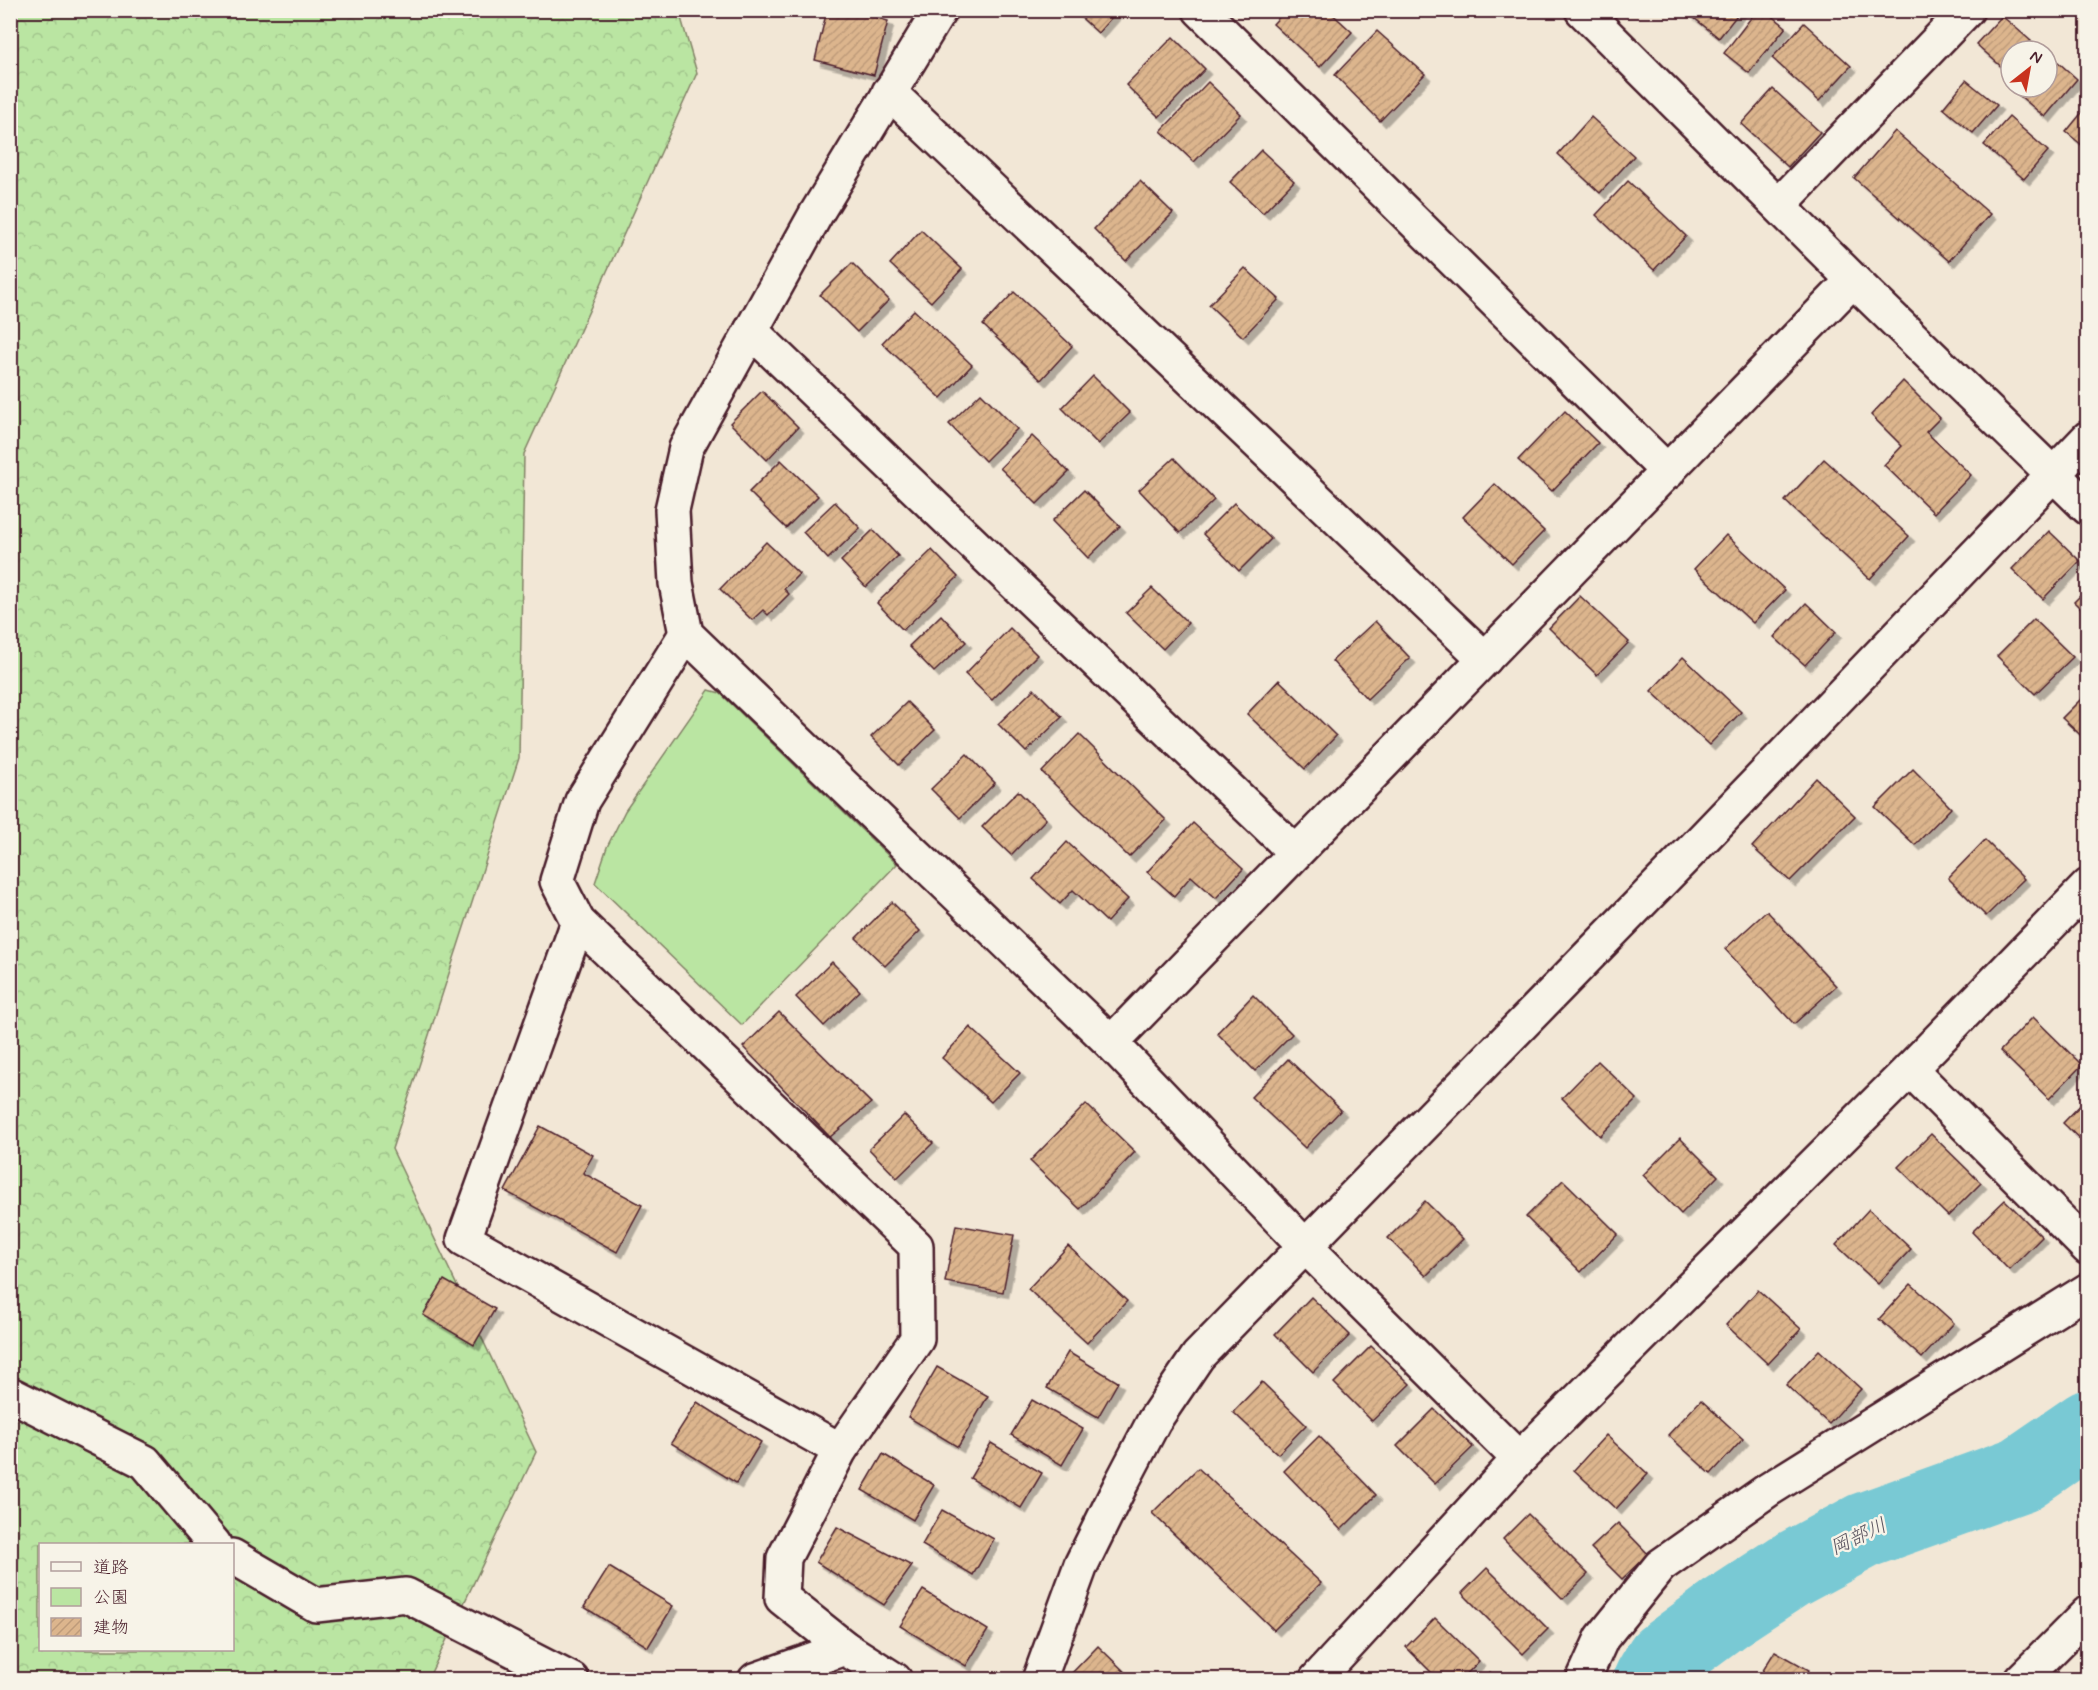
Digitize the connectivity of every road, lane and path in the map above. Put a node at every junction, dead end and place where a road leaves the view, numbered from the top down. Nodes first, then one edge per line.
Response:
1 (940, 10) edge
2 (1200, 10) edge
3 (1582, 10) edge
4 (1967, 10) edge
5 (889, 92) junction
6 (1779, 205) junction
7 (1853, 280) junction
8 (751, 331) junction
9 (2088, 438) edge
10 (1668, 472) junction
11 (2053, 473) junction
12 (2088, 508) edge
13 (686, 634) junction
14 (1485, 659) junction
15 (1295, 852) junction
16 (2088, 886) edge
17 (578, 922) junction
18 (1111, 1043) junction
19 (1910, 1069) junction
20 (1306, 1247) junction
21 (2088, 1248) edge
22 (2088, 1290) edge
23 (10, 1394) edge
24 (840, 1450) junction
25 (1519, 1459) junction
26 (212, 1543) edge
27 (234, 1557) edge
28 (2088, 1613) edge
29 (845, 1648) junction
30 (572, 1680) edge
31 (755, 1680) edge
32 (896, 1680) edge
33 (1039, 1680) edge
34 (1316, 1680) edge
35 (1583, 1680) edge
36 (2021, 1680) edge

1 - 5 street
2 - 10 street
3 - 6 street
4 - 6 street
5 - 8 street
5 - 14 street
6 - 7 street
7 - 10 street
7 - 11 street
8 - 13 street
8 - 15 street
9 - 11 street
10 - 14 street
11 - 12 street
11 - 20 street
13 - 17 street
13 - 18 street
14 - 15 street
15 - 18 street
16 - 19 street
17 - 24 street
17 - 24 street
18 - 20 street
19 - 21 street
19 - 25 street
20 - 25 street
20 - 33 street
22 - 35 street
23 - 26 street
24 - 29 street
25 - 34 street
27 - 30 street
28 - 36 street
29 - 31 street
29 - 32 street

